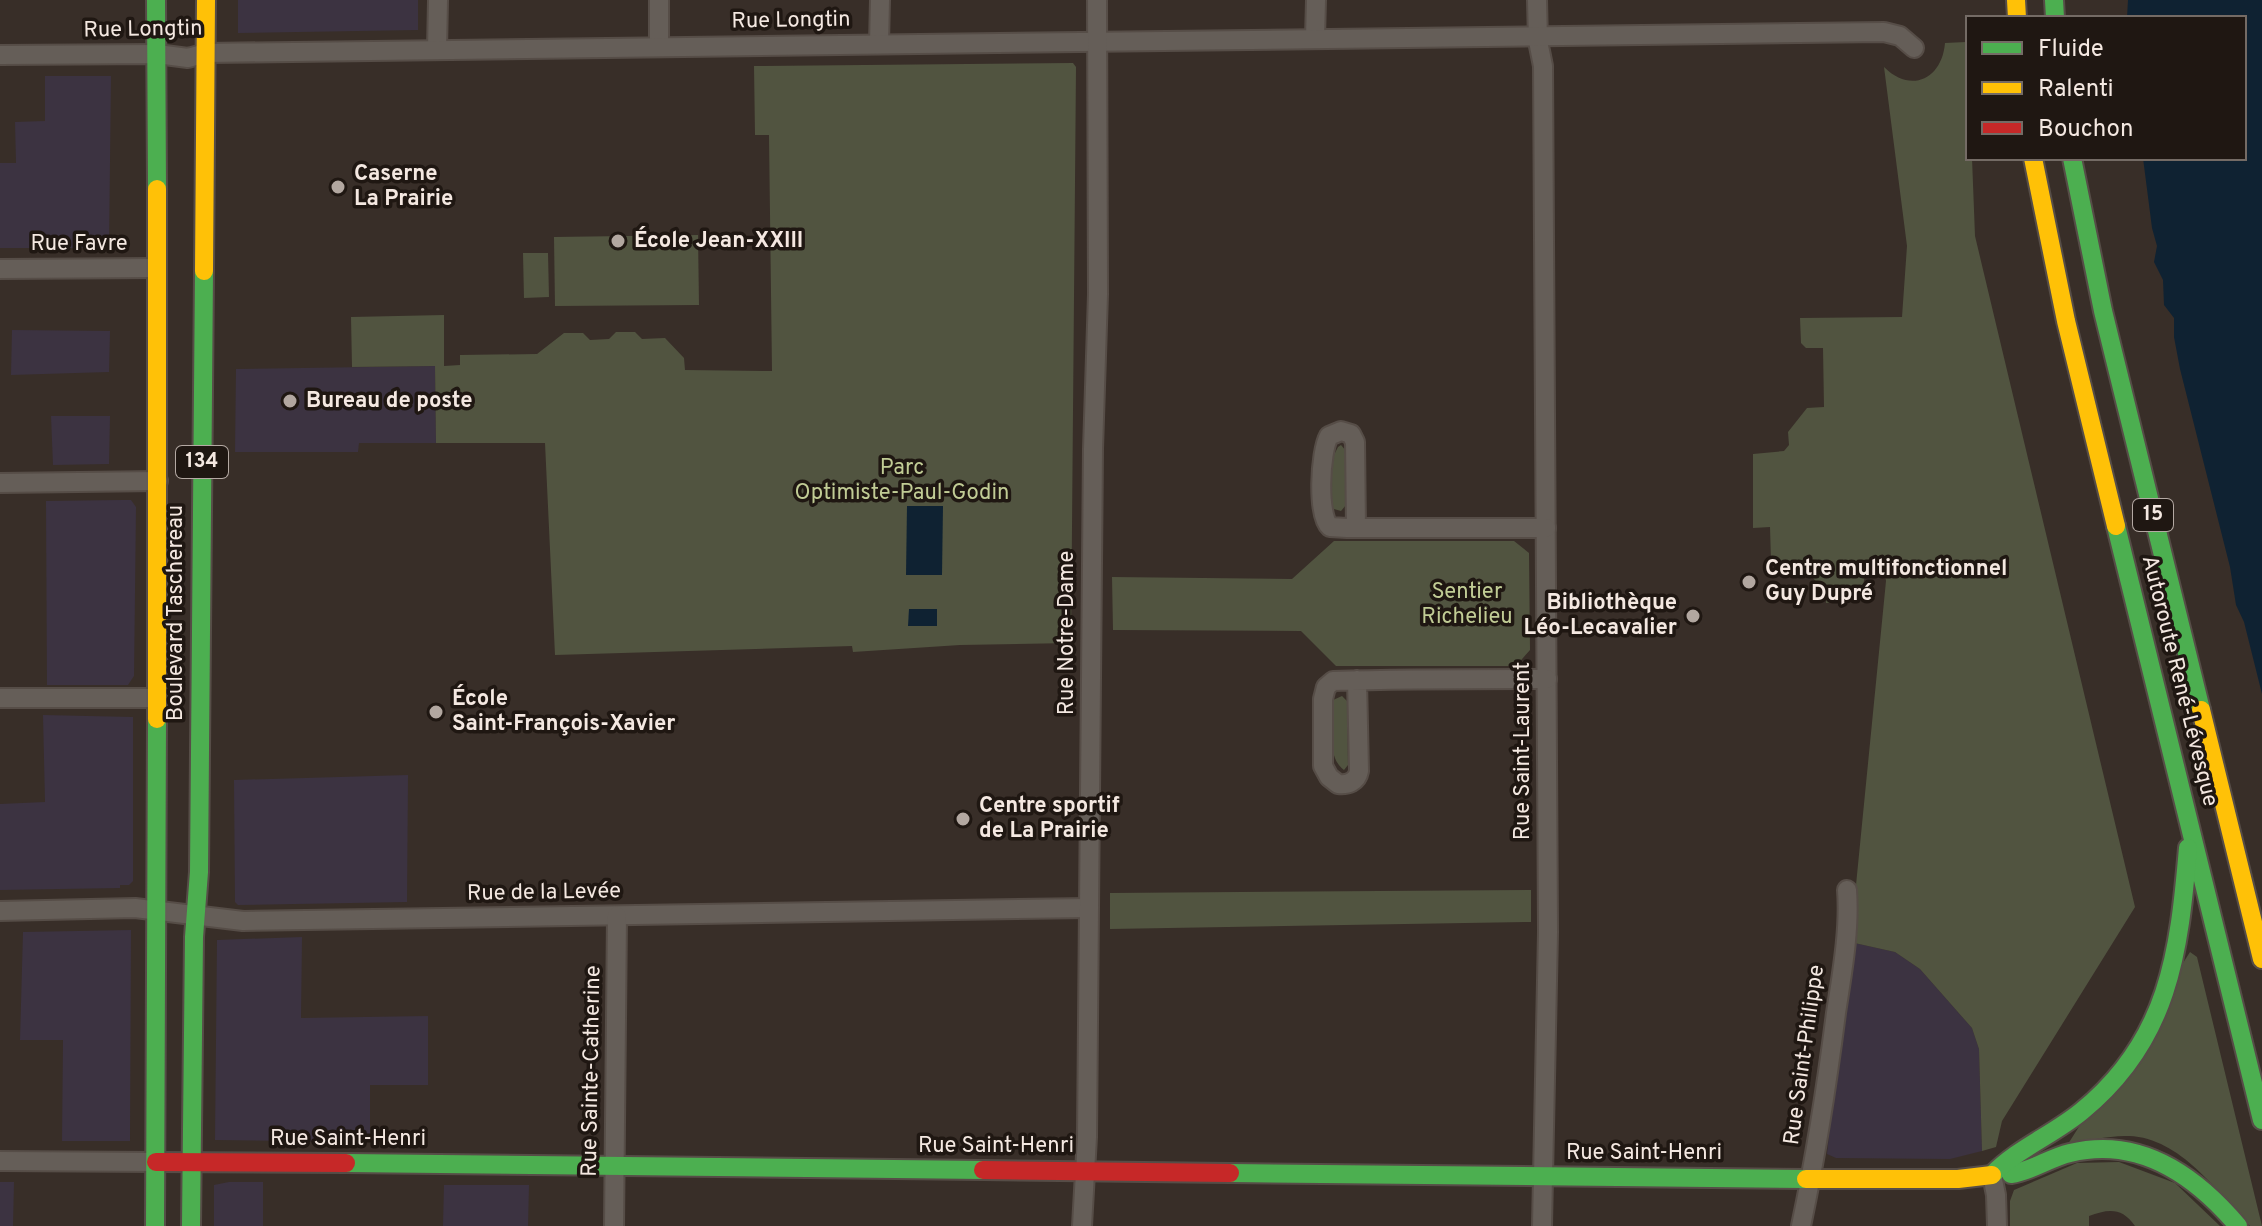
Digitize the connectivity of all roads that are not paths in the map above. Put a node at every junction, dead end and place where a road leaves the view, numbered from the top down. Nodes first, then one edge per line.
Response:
1 (156, 0) edge
2 (206, 0) edge
3 (438, 0) edge
4 (659, 0) edge
5 (880, 0) edge
6 (1097, 0) edge
7 (1316, 0) edge
8 (1537, 0) edge
9 (1538, 36) junction
10 (1315, 38) junction
11 (1097, 41) junction
12 (879, 44) junction
13 (659, 47) junction
14 (1914, 48) dead end
15 (437, 50) junction
16 (206, 53) junction
17 (157, 54) junction
18 (0, 55) edge
19 (2033, 160) edge
20 (2072, 160) edge
21 (157, 268) junction
22 (0, 269) edge
23 (158, 481) junction
24 (0, 483) edge
25 (1356, 528) junction
26 (1546, 528) junction
27 (1547, 679) junction
28 (1357, 680) junction
29 (0, 698) edge
30 (157, 698) junction
31 (2190, 826) junction
32 (1847, 890) dead end
33 (1089, 908) junction
34 (157, 910) junction
35 (0, 911) edge
36 (195, 916) junction
37 (617, 916) junction
38 (2262, 959) edge
39 (2262, 1120) edge
40 (0, 1161) edge
41 (156, 1162) junction
42 (191, 1162) junction
43 (614, 1165) junction
44 (1084, 1171) junction
45 (1992, 1175) junction
46 (1544, 1176) junction
47 (1811, 1178) junction
48 (155, 1226) edge
49 (191, 1226) edge
50 (614, 1226) edge
51 (1082, 1226) edge
52 (1542, 1226) edge
53 (1801, 1226) edge
54 (1997, 1226) edge
55 (2238, 1226) edge

1 - 17 main road, Boulevard Taschereau / 134
2 - 16 main road, Boulevard Taschereau / 134
3 - 15 street
4 - 13 street
5 - 12 street
6 - 11 street, Rue Notre-Dame
7 - 10 street
8 - 9 street, Rue Saint-Laurent
9 - 10 street, Rue Longtin
9 - 14 street, Rue Longtin
9 - 26 street, Rue Saint-Laurent
10 - 11 street, Rue Longtin
11 - 12 street, Rue Longtin
11 - 33 street, Rue Notre-Dame
12 - 13 street, Rue Longtin
13 - 15 street, Rue Longtin
15 - 16 street, Rue Longtin
16 - 17 street, Rue Longtin
16 - 36 main road, Boulevard Taschereau / 134
17 - 18 street, Rue Longtin
17 - 21 main road, Boulevard Taschereau / 134
19 - 31 main road, Autoroute René-Lévesque / 15
20 - 38 main road, Autoroute René-Lévesque / 15
21 - 22 street, Rue Favre
21 - 23 main road, Boulevard Taschereau / 134
23 - 24 street
23 - 30 main road, Boulevard Taschereau / 134
25 - 25 street
25 - 26 street
26 - 27 street, Rue Saint-Laurent
27 - 28 street
27 - 46 street, Rue Saint-Laurent
28 - 28 street
29 - 30 street
30 - 34 main road, Boulevard Taschereau / 134
31 - 39 main road, Autoroute René-Lévesque / 15
31 - 45 main road
32 - 47 street, Rue Saint-Philippe
33 - 37 street, Rue de la Levée
33 - 44 street, Rue Notre-Dame
34 - 35 street, Rue de la Levée
34 - 36 street, Rue de la Levée
34 - 41 main road, Boulevard Taschereau / 134
36 - 37 street, Rue de la Levée
36 - 42 main road, Boulevard Taschereau / 134
37 - 43 street, Rue Sainte-Catherine
40 - 41 street, Rue Saint-Henri
41 - 42 main road, Rue Saint-Henri
41 - 48 main road, Boulevard Taschereau / 134
42 - 43 main road, Rue Saint-Henri
42 - 49 main road, Boulevard Taschereau / 134
43 - 44 main road, Rue Saint-Henri
43 - 50 street, Rue Sainte-Catherine
44 - 46 main road, Rue Saint-Henri
44 - 51 street, Rue Notre-Dame
45 - 47 main road, Rue Saint-Henri
45 - 54 street
45 - 55 main road, Rue Saint-Henri
46 - 47 main road, Rue Saint-Henri
46 - 52 street, Rue Saint-Laurent
47 - 53 street, Rue Saint-Philippe

